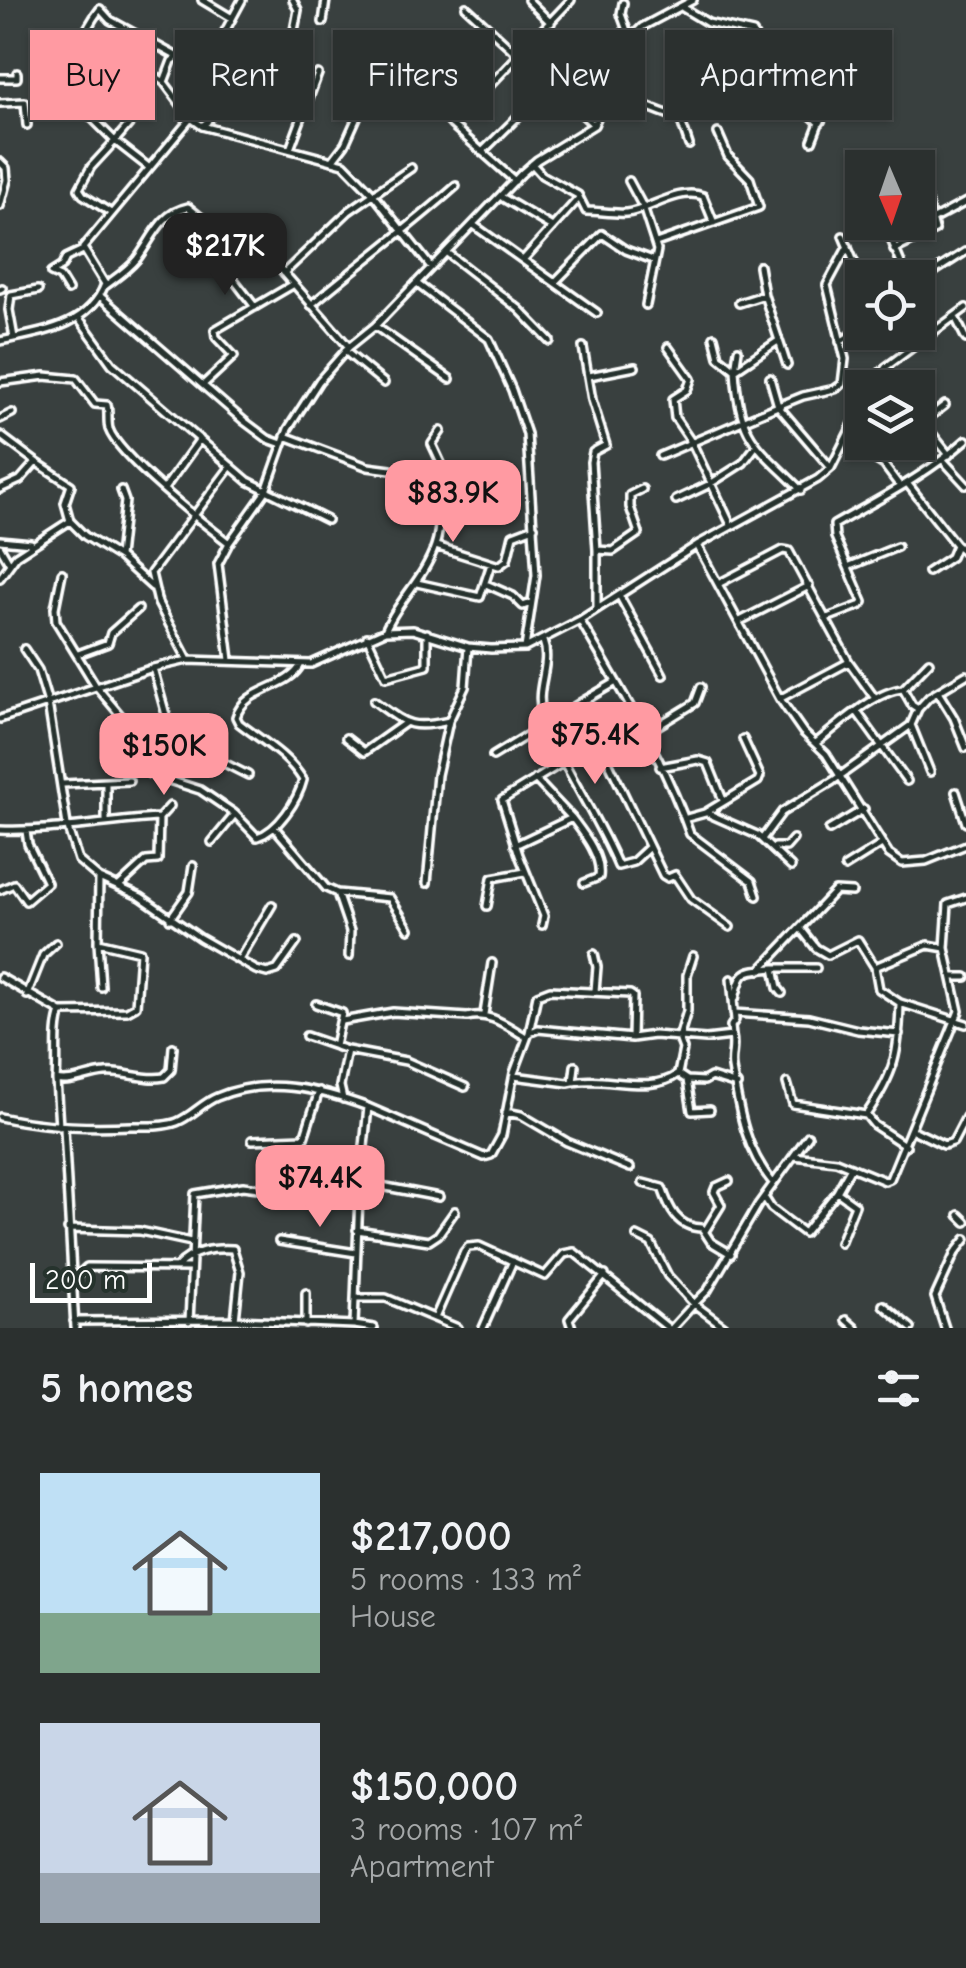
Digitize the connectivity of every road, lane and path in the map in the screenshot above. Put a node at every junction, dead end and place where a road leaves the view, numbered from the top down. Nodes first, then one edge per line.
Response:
1 (202, 0) edge
2 (242, 0) edge
3 (293, 0) edge
4 (326, 0) edge
5 (528, 0) edge
6 (571, 0) edge
7 (693, 0) edge
8 (623, 3) dead end
9 (466, 8) dead end
10 (683, 8) junction
11 (232, 18) junction
12 (323, 22) dead end
13 (550, 23) junction
14 (86, 30) edge
15 (128, 30) edge
16 (228, 30) edge
17 (294, 30) edge
18 (543, 30) edge
19 (627, 30) edge
20 (639, 30) edge
21 (513, 48) edge
22 (175, 58) edge
23 (513, 61) edge
24 (17, 74) dead end
25 (318, 74) dead end
26 (155, 76) edge
27 (0, 78) edge
28 (164, 82) junction
29 (313, 86) edge
30 (175, 97) edge
31 (0, 103) edge
32 (645, 107) edge
33 (93, 120) edge
34 (190, 120) edge
35 (194, 120) edge
36 (206, 120) edge
37 (301, 120) edge
38 (356, 120) edge
39 (448, 120) edge
40 (514, 120) edge
41 (589, 120) edge
42 (596, 120) edge
43 (822, 120) edge
44 (132, 122) dead end
45 (28, 125) dead end
46 (452, 125) junction
47 (594, 125) junction
48 (202, 126) junction
49 (819, 126) junction
50 (718, 133) dead end
51 (115, 141) junction
52 (812, 141) dead end
53 (688, 145) dead end
54 (290, 150) junction
55 (482, 152) junction
56 (332, 161) junction
57 (0, 162) edge
58 (532, 164) junction
59 (148, 166) junction
60 (411, 168) dead end
61 (4, 180) edge
62 (515, 181) junction
63 (629, 181) dead end
64 (456, 186) dead end
65 (373, 194) junction
66 (502, 197) junction
67 (580, 198) junction
68 (966, 202) edge
69 (0, 206) edge
70 (643, 207) junction
71 (112, 214) junction
72 (935, 218) edge
73 (714, 223) junction
74 (209, 224) dead end
75 (474, 226) junction
76 (552, 227) junction
77 (403, 234) junction
78 (251, 235) dead end
79 (843, 236) dead end
80 (890, 240) edge
81 (910, 240) edge
82 (656, 243) junction
83 (848, 246) junction
84 (83, 250) junction
85 (894, 250) junction
86 (965, 252) edge
87 (448, 253) junction
88 (523, 260) junction
89 (653, 260) junction
90 (854, 260) edge
91 (899, 260) edge
92 (759, 266) dead end
93 (432, 267) junction
94 (226, 268) dead end
95 (935, 271) edge
96 (284, 272) junction
97 (416, 282) junction
98 (556, 282) junction
99 (294, 284) junction
100 (105, 286) junction
101 (38, 290) dead end
102 (68, 290) dead end
103 (764, 294) junction
104 (100, 296) junction
105 (739, 303) dead end
106 (311, 305) junction
107 (646, 305) dead end
108 (255, 307) junction
109 (966, 308) edge
110 (598, 313) dead end
111 (955, 317) junction
112 (80, 318) junction
113 (375, 326) junction
114 (935, 330) edge
115 (714, 337) dead end
116 (14, 338) junction
117 (845, 339) edge
118 (966, 339) edge
119 (550, 340) dead end
120 (0, 342) edge
121 (778, 342) junction
122 (840, 342) junction
123 (583, 347) dead end
124 (668, 347) dead end
125 (347, 350) junction
126 (738, 350) dead end
127 (909, 350) edge
128 (787, 365) dead end
129 (636, 367) dead end
130 (734, 370) junction
131 (884, 370) edge
132 (589, 376) junction
133 (450, 378) dead end
134 (770, 378) dead end
135 (0, 382) edge
136 (384, 383) dead end
137 (204, 384) junction
138 (945, 405) dead end
139 (778, 406) junction
140 (935, 411) edge
141 (12, 413) dead end
142 (0, 419) edge
143 (741, 423) junction
144 (440, 432) dead end
145 (0, 434) edge
146 (200, 439) junction
147 (284, 440) junction
148 (966, 440) edge
149 (935, 442) edge
150 (845, 443) edge
151 (692, 444) junction
152 (756, 446) junction
153 (660, 456) dead end
154 (946, 458) junction
155 (876, 460) edge
156 (36, 462) junction
157 (231, 466) junction
158 (831, 468) junction
159 (710, 484) junction
160 (903, 484) junction
161 (966, 485) edge
162 (0, 489) edge
163 (164, 489) junction
164 (642, 489) dead end
165 (120, 490) dead end
166 (801, 490) junction
167 (266, 491) junction
168 (440, 491) junction
169 (676, 500) dead end
170 (195, 513) junction
171 (326, 520) dead end
172 (70, 521) junction
173 (731, 525) junction
174 (534, 526) junction
175 (0, 543) edge
176 (229, 543) junction
177 (34, 544) junction
178 (697, 544) junction
179 (956, 545) junction
180 (436, 546) junction
181 (897, 547) dead end
182 (598, 550) junction
183 (966, 553) edge
184 (119, 557) junction
185 (10, 564) junction
186 (491, 564) junction
187 (850, 566) junction
188 (928, 572) dead end
189 (62, 573) dead end
190 (0, 578) edge
191 (417, 583) junction
192 (485, 584) junction
193 (719, 584) junction
194 (809, 586) junction
195 (154, 590) junction
196 (619, 594) junction
197 (533, 601) junction
198 (597, 608) junction
199 (138, 609) dead end
200 (827, 618) junction
201 (580, 620) junction
202 (740, 621) junction
203 (385, 630) junction
204 (427, 633) junction
205 (367, 637) junction
206 (543, 641) junction
207 (468, 647) junction
208 (525, 648) junction
209 (24, 649) dead end
210 (78, 654) junction
211 (188, 660) junction
212 (230, 660) junction
213 (849, 662) junction
214 (928, 662) dead end
215 (301, 664) junction
216 (153, 668) junction
217 (663, 675) dead end
218 (966, 675) edge
219 (616, 682) junction
220 (96, 686) junction
221 (701, 688) dead end
222 (903, 689) junction
223 (938, 691) junction
224 (874, 697) junction
225 (780, 699) junction
226 (374, 701) dead end
227 (580, 703) junction
228 (48, 704) junction
229 (918, 708) junction
230 (858, 712) junction
231 (0, 719) edge
232 (449, 721) junction
233 (405, 723) junction
234 (548, 723) junction
235 (910, 726) junction
236 (171, 733) junction
237 (646, 733) junction
238 (346, 738) dead end
239 (744, 738) dead end
240 (816, 743) junction
241 (148, 746) junction
242 (880, 746) junction
243 (966, 748) edge
244 (493, 756) dead end
245 (564, 762) junction
246 (660, 767) junction
247 (930, 772) dead end
248 (248, 774) dead end
249 (840, 776) junction
250 (535, 779) junction
251 (907, 781) dead end
252 (129, 782) dead end
253 (106, 783) junction
254 (64, 784) junction
255 (956, 792) dead end
256 (723, 800) junction
257 (170, 806) dead end
258 (864, 809) junction
259 (705, 813) junction
260 (235, 814) junction
261 (159, 818) junction
262 (572, 818) junction
263 (687, 818) junction
264 (106, 821) junction
265 (966, 824) edge
266 (68, 825) junction
267 (275, 828) junction
268 (0, 830) edge
269 (829, 830) dead end
270 (26, 832) junction
271 (762, 838) junction
272 (793, 839) dead end
273 (212, 842) dead end
274 (515, 844) junction
275 (882, 844) junction
276 (966, 845) edge
277 (772, 846) junction
278 (649, 848) junction
279 (193, 866) dead end
280 (792, 867) dead end
281 (845, 867) dead end
282 (525, 872) junction
283 (99, 878) junction
284 (428, 883) dead end
285 (584, 883) dead end
286 (120, 886) junction
287 (0, 890) edge
288 (852, 892) dead end
289 (337, 893) junction
290 (757, 896) dead end
291 (966, 898) edge
292 (272, 905) dead end
293 (487, 906) dead end
294 (170, 919) junction
295 (542, 925) dead end
296 (730, 928) dead end
297 (410, 929) dead end
298 (801, 929) junction
299 (98, 942) junction
300 (298, 942) dead end
301 (56, 943) dead end
302 (945, 948) junction
303 (594, 954) dead end
304 (349, 956) dead end
305 (693, 956) dead end
306 (239, 960) junction
307 (492, 964) dead end
308 (875, 967) junction
309 (774, 968) junction
310 (816, 968) dead end
311 (760, 970) junction
312 (952, 976) junction
313 (966, 976) edge
314 (0, 978) edge
315 (731, 979) dead end
316 (101, 987) dead end
317 (595, 991) junction
318 (782, 993) dead end
319 (27, 995) junction
320 (734, 1002) junction
321 (900, 1003) junction
322 (316, 1004) dead end
323 (62, 1012) junction
324 (734, 1013) junction
325 (484, 1015) junction
326 (956, 1020) junction
327 (342, 1021) junction
328 (966, 1024) edge
329 (900, 1034) junction
330 (528, 1035) junction
331 (306, 1036) dead end
332 (732, 1036) junction
333 (632, 1038) junction
334 (679, 1038) junction
335 (335, 1046) junction
336 (173, 1048) dead end
337 (347, 1050) junction
338 (575, 1066) dead end
339 (678, 1074) junction
340 (514, 1076) junction
341 (56, 1080) junction
342 (687, 1080) junction
343 (573, 1082) junction
344 (787, 1083) dead end
345 (736, 1085) junction
346 (466, 1087) dead end
347 (319, 1091) junction
348 (343, 1098) junction
349 (368, 1107) junction
350 (710, 1110) dead end
351 (506, 1112) junction
352 (866, 1115) junction
353 (0, 1117) edge
354 (966, 1117) edge
355 (62, 1127) junction
356 (912, 1130) junction
357 (808, 1136) dead end
358 (252, 1140) dead end
359 (906, 1146) junction
360 (794, 1156) junction
361 (851, 1167) junction
362 (630, 1168) dead end
363 (729, 1180) dead end
364 (773, 1182) junction
365 (643, 1183) dead end
366 (837, 1192) junction
367 (359, 1194) junction
368 (438, 1197) dead end
369 (764, 1197) junction
370 (758, 1206) junction
371 (771, 1208) junction
372 (455, 1210) dead end
373 (959, 1215) dead end
374 (966, 1222) edge
375 (68, 1229) junction
376 (357, 1230) junction
377 (705, 1233) junction
378 (637, 1236) dead end
379 (966, 1238) edge
380 (191, 1242) junction
381 (279, 1242) dead end
382 (840, 1243) dead end
383 (356, 1253) junction
384 (731, 1254) junction
385 (192, 1257) junction
386 (513, 1261) junction
387 (177, 1268) junction
388 (191, 1268) junction
389 (605, 1275) junction
390 (73, 1280) junction
391 (306, 1292) dead end
392 (355, 1298) junction
393 (694, 1304) junction
394 (883, 1306) dead end
395 (435, 1318) junction
396 (236, 1320) junction
397 (846, 1320) dead end
398 (189, 1322) junction
399 (306, 1324) junction
400 (74, 1325) edge
401 (354, 1326) edge
402 (374, 1328) edge
403 (458, 1328) edge
404 (483, 1328) edge
405 (572, 1328) edge
406 (670, 1328) edge
407 (726, 1328) edge
408 (855, 1328) edge
409 (911, 1328) edge
410 (945, 1328) edge

1 - 11 street
2 - 11 street
3 - 17 street
4 - 12 street
5 - 13 street
6 - 13 street
7 - 10 street
8 - 19 street
9 - 21 street
10 - 20 street
10 - 49 street
11 - 16 street
13 - 18 street
14 - 15 street
22 - 28 street
23 - 46 street
24 - 27 street
25 - 29 street
26 - 28 street
28 - 30 street
31 - 45 street
32 - 53 street
33 - 51 street
34 - 59 street
35 - 48 street
36 - 48 street
37 - 54 street
38 - 56 street
39 - 46 street
40 - 55 street
41 - 47 street
42 - 47 street
43 - 49 street
44 - 51 street
46 - 55 street
47 - 58 street
48 - 54 street
49 - 52 street
50 - 73 street
51 - 59 street
51 - 71 street
54 - 56 street
55 - 62 street
56 - 65 street
57 - 61 street
58 - 62 street
58 - 67 street
59 - 71 street
60 - 65 street
61 - 69 street
62 - 66 street
63 - 70 street
64 - 77 street
65 - 77 street
65 - 96 street
66 - 75 street
66 - 76 street
67 - 70 street
67 - 76 street
68 - 72 street
70 - 73 street
70 - 82 street
71 - 84 street
73 - 82 street
74 - 100 street
75 - 87 street
75 - 88 street
76 - 88 street
77 - 93 street
77 - 106 street
78 - 96 street
79 - 83 street
80 - 85 street
81 - 85 street
82 - 89 street
83 - 90 street
83 - 122 street
84 - 100 street
84 - 102 street
85 - 91 street
86 - 95 street
87 - 93 street
87 - 119 street
88 - 98 street
89 - 98 street
89 - 107 street
92 - 103 street
93 - 97 street
94 - 108 street
96 - 99 street
97 - 113 street
97 - 174 street
98 - 110 street
99 - 106 street
99 - 108 street
100 - 104 street
101 - 116 street
103 - 105 street
103 - 121 street
104 - 112 street
104 - 137 street
106 - 125 street
108 - 137 street
109 - 111 street
111 - 114 street
111 - 118 street
112 - 116 street
112 - 146 street
113 - 125 street
113 - 133 street
115 - 130 street
116 - 120 street
117 - 122 street
121 - 128 street
121 - 130 street
122 - 139 street
123 - 132 street
124 - 151 street
125 - 136 street
125 - 147 street
126 - 130 street
127 - 131 street
129 - 132 street
130 - 143 street
132 - 182 street
134 - 139 street
135 - 163 street
137 - 147 street
138 - 140 street
139 - 143 street
139 - 158 street
141 - 142 street
143 - 151 street
143 - 152 street
144 - 168 street
145 - 156 street
146 - 157 street
146 - 163 street
147 - 167 street
147 - 168 street
148 - 154 street
149 - 154 street
150 - 158 street
151 - 153 street
151 - 159 street
152 - 159 street
152 - 166 street
154 - 160 street
154 - 161 street
155 - 160 street
156 - 162 street
156 - 172 street
157 - 167 street
157 - 170 street
158 - 166 street
159 - 169 street
159 - 173 street
160 - 179 street
160 - 187 street
163 - 170 street
164 - 182 street
165 - 184 street
166 - 173 street
167 - 171 street
167 - 176 street
168 - 180 street
170 - 176 street
170 - 195 street
172 - 177 street
172 - 184 street
173 - 178 street
174 - 186 street
174 - 197 street
175 - 177 street
175 - 185 street
176 - 212 street
177 - 185 street
178 - 193 street
178 - 196 street
179 - 183 street
179 - 188 street
180 - 186 street
180 - 191 street
181 - 187 street
182 - 198 street
184 - 195 street
185 - 190 street
186 - 192 street
187 - 200 street
189 - 210 street
191 - 192 street
191 - 203 street
192 - 197 street
193 - 194 street
193 - 202 street
194 - 200 street
194 - 202 street
195 - 211 street
196 - 198 street
196 - 217 street
197 - 208 street
198 - 201 street
199 - 210 street
200 - 213 street
201 - 206 street
201 - 219 street
202 - 225 street
203 - 204 street
203 - 205 street
204 - 205 street
204 - 207 street
205 - 215 street
206 - 208 street
206 - 234 street
207 - 208 street
207 - 232 street
209 - 228 street
210 - 220 street
211 - 212 street
211 - 216 street
212 - 215 street
213 - 224 street
213 - 225 street
214 - 222 street
215 - 267 street
216 - 220 street
216 - 236 street
218 - 223 street
219 - 227 street
219 - 237 street
220 - 228 street
220 - 241 street
221 - 237 street
222 - 224 street
222 - 229 street
223 - 229 street
223 - 243 street
224 - 230 street
225 - 240 street
226 - 233 street
227 - 234 street
227 - 278 street
228 - 231 street
228 - 254 street
229 - 235 street
230 - 240 street
230 - 242 street
232 - 233 street
232 - 284 street
233 - 238 street
234 - 244 street
234 - 245 street
235 - 242 street
235 - 247 street
236 - 241 street
236 - 248 street
237 - 246 street
239 - 256 street
240 - 249 street
241 - 260 street
242 - 249 street
242 - 251 street
245 - 250 street
245 - 278 street
246 - 256 street
246 - 263 street
249 - 258 street
249 - 271 street
250 - 262 street
250 - 274 street
252 - 253 street
253 - 254 street
253 - 264 street
254 - 266 street
255 - 265 street
256 - 259 street
257 - 261 street
258 - 269 street
258 - 275 street
259 - 263 street
259 - 271 street
260 - 267 street
260 - 273 street
261 - 264 street
261 - 286 street
262 - 274 street
262 - 285 street
263 - 290 street
264 - 266 street
266 - 270 street
266 - 283 street
267 - 289 street
268 - 270 street
270 - 287 street
271 - 277 street
272 - 277 street
274 - 282 street
275 - 276 street
275 - 281 street
277 - 280 street
278 - 296 street
279 - 294 street
282 - 293 street
282 - 295 street
283 - 286 street
283 - 299 street
286 - 294 street
288 - 298 street
289 - 297 street
289 - 304 street
291 - 302 street
292 - 306 street
294 - 306 street
298 - 308 street
298 - 311 street
299 - 316 street
299 - 323 street
300 - 306 street
301 - 319 street
302 - 308 street
302 - 312 street
303 - 317 street
305 - 334 street
307 - 325 street
308 - 321 street
309 - 310 street
309 - 311 street
309 - 318 street
311 - 320 street
312 - 313 street
312 - 326 street
314 - 319 street
315 - 320 street
317 - 330 street
317 - 333 street
319 - 323 street
320 - 324 street
321 - 326 street
321 - 329 street
322 - 327 street
323 - 341 street
324 - 329 street
324 - 332 street
325 - 327 street
325 - 330 street
326 - 328 street
326 - 356 street
327 - 335 street
329 - 352 street
330 - 333 street
330 - 340 street
331 - 335 street
332 - 334 street
332 - 345 street
333 - 334 street
334 - 339 street
335 - 337 street
336 - 341 street
337 - 346 street
337 - 348 street
338 - 343 street
339 - 342 street
339 - 343 street
340 - 343 street
340 - 351 street
341 - 355 street
342 - 345 street
342 - 350 street
344 - 352 street
345 - 364 street
347 - 348 street
347 - 355 street
347 - 358 street
348 - 349 street
349 - 351 street
349 - 367 street
351 - 362 street
352 - 359 street
353 - 355 street
354 - 356 street
355 - 375 street
356 - 359 street
357 - 360 street
359 - 361 street
360 - 361 street
360 - 364 street
361 - 366 street
363 - 377 street
364 - 369 street
365 - 377 street
366 - 371 street
366 - 382 street
367 - 368 street
367 - 376 street
367 - 380 street
369 - 370 street
369 - 371 street
370 - 371 street
370 - 384 street
372 - 376 street
373 - 374 street
375 - 380 street
375 - 390 street
376 - 383 street
377 - 384 street
378 - 393 street
379 - 410 street
380 - 385 street
381 - 383 street
383 - 392 street
384 - 393 street
385 - 387 street
385 - 388 street
385 - 396 street
386 - 389 street
386 - 395 street
386 - 404 street
387 - 388 street
387 - 390 street
388 - 398 street
389 - 405 street
389 - 406 street
390 - 400 street
391 - 399 street
392 - 395 street
392 - 401 street
393 - 406 street
393 - 407 street
394 - 409 street
395 - 403 street
396 - 398 street
396 - 399 street
397 - 408 street
398 - 400 street
399 - 401 street
401 - 402 street

